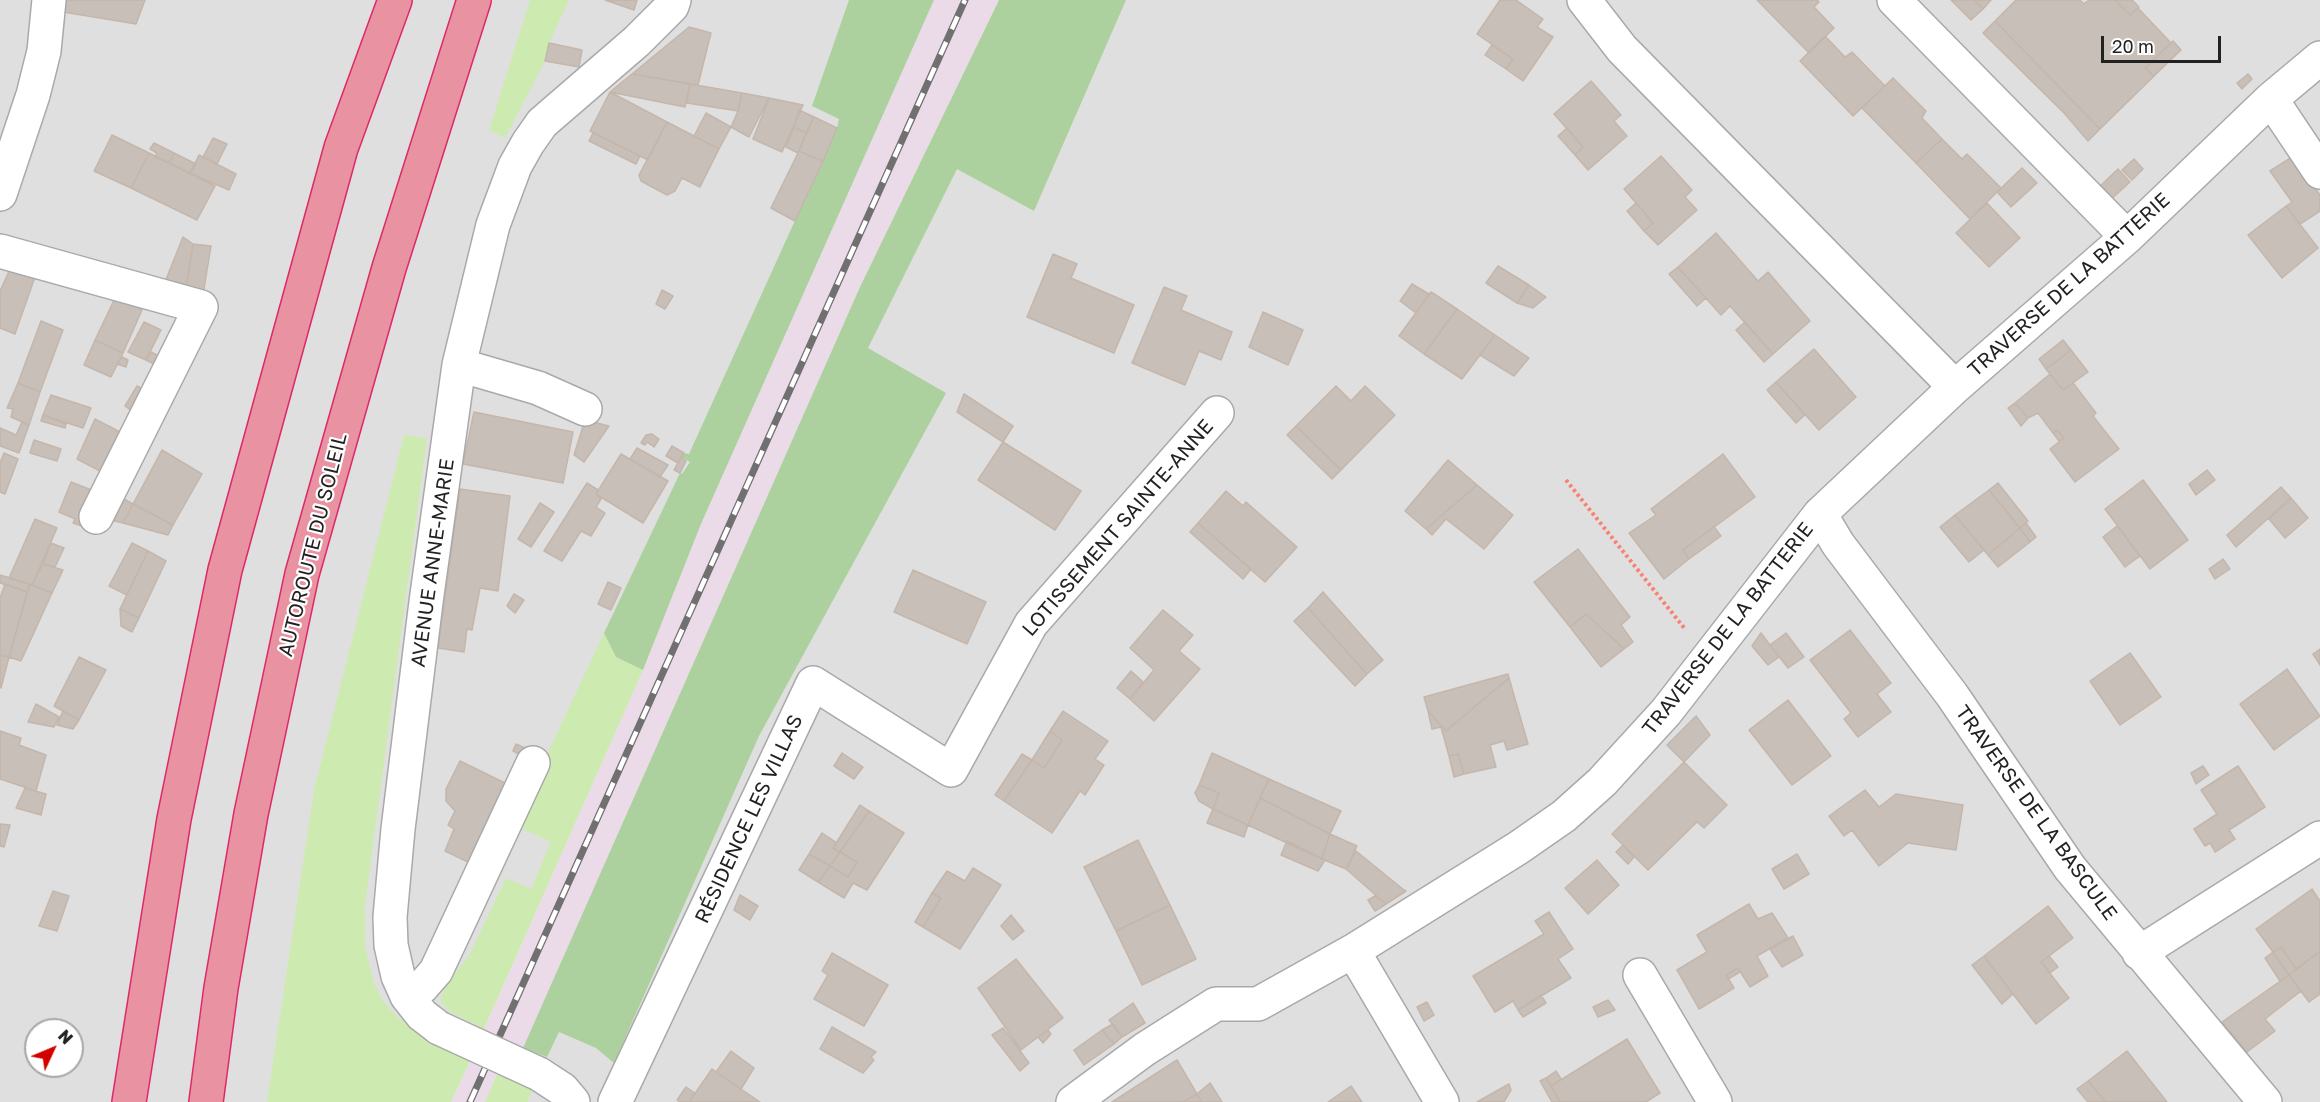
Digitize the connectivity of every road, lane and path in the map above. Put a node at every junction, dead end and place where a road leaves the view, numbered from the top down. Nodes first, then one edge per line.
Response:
1 (49, 0) edge
2 (395, 0) edge
3 (474, 0) edge
4 (674, 0) edge
5 (1584, 0) edge
6 (1894, 0) edge
7 (2320, 58) edge
8 (2271, 99) junction
9 (2320, 172) edge
10 (0, 194) edge
11 (2127, 237) junction
12 (0, 251) edge
13 (459, 365) junction
14 (1954, 387) junction
15 (585, 409) dead end
16 (1217, 413) dead end
17 (1566, 480) dead end
18 (1820, 514) junction
19 (96, 517) dead end
20 (1709, 659) junction
21 (533, 764) dead end
22 (951, 770) joint
23 (2320, 838) edge
24 (1353, 951) junction
25 (2139, 953) junction
26 (1640, 975) dead end
27 (407, 996) junction
28 (129, 1102) edge
29 (206, 1102) edge
30 (573, 1102) edge
31 (615, 1102) edge
32 (1073, 1102) edge
33 (1442, 1102) edge
34 (1715, 1102) edge
35 (2265, 1102) edge

1 - 10 street
2 - 28 highway
3 - 29 highway, AUTOROUTE DU SOLEIL
4 - 13 street, AVENUE ANNE-MARIE
5 - 14 street
6 - 11 street
7 - 8 street, TRAVERSE DE LA BATTERIE
8 - 9 street
8 - 11 street, TRAVERSE DE LA BATTERIE
11 - 14 street, TRAVERSE DE LA BATTERIE
12 - 19 street
13 - 15 street
13 - 27 street, AVENUE ANNE-MARIE
14 - 18 street, TRAVERSE DE LA BATTERIE
16 - 22 street, LOTISSEMENT SAINTE-ANNE
17 - 20 path
18 - 20 street, TRAVERSE DE LA BATTERIE
18 - 25 street, TRAVERSE DE LA BASCULE
20 - 24 street, TRAVERSE DE LA BATTERIE
21 - 27 street
22 - 31 street, RÉSIDENCE LES VILLAS
23 - 25 street
24 - 32 street, TRAVERSE DE LA BATTERIE
24 - 33 street
25 - 35 street, TRAVERSE DE LA BASCULE
26 - 34 street
27 - 30 street, AVENUE ANNE-MARIE, bridge

